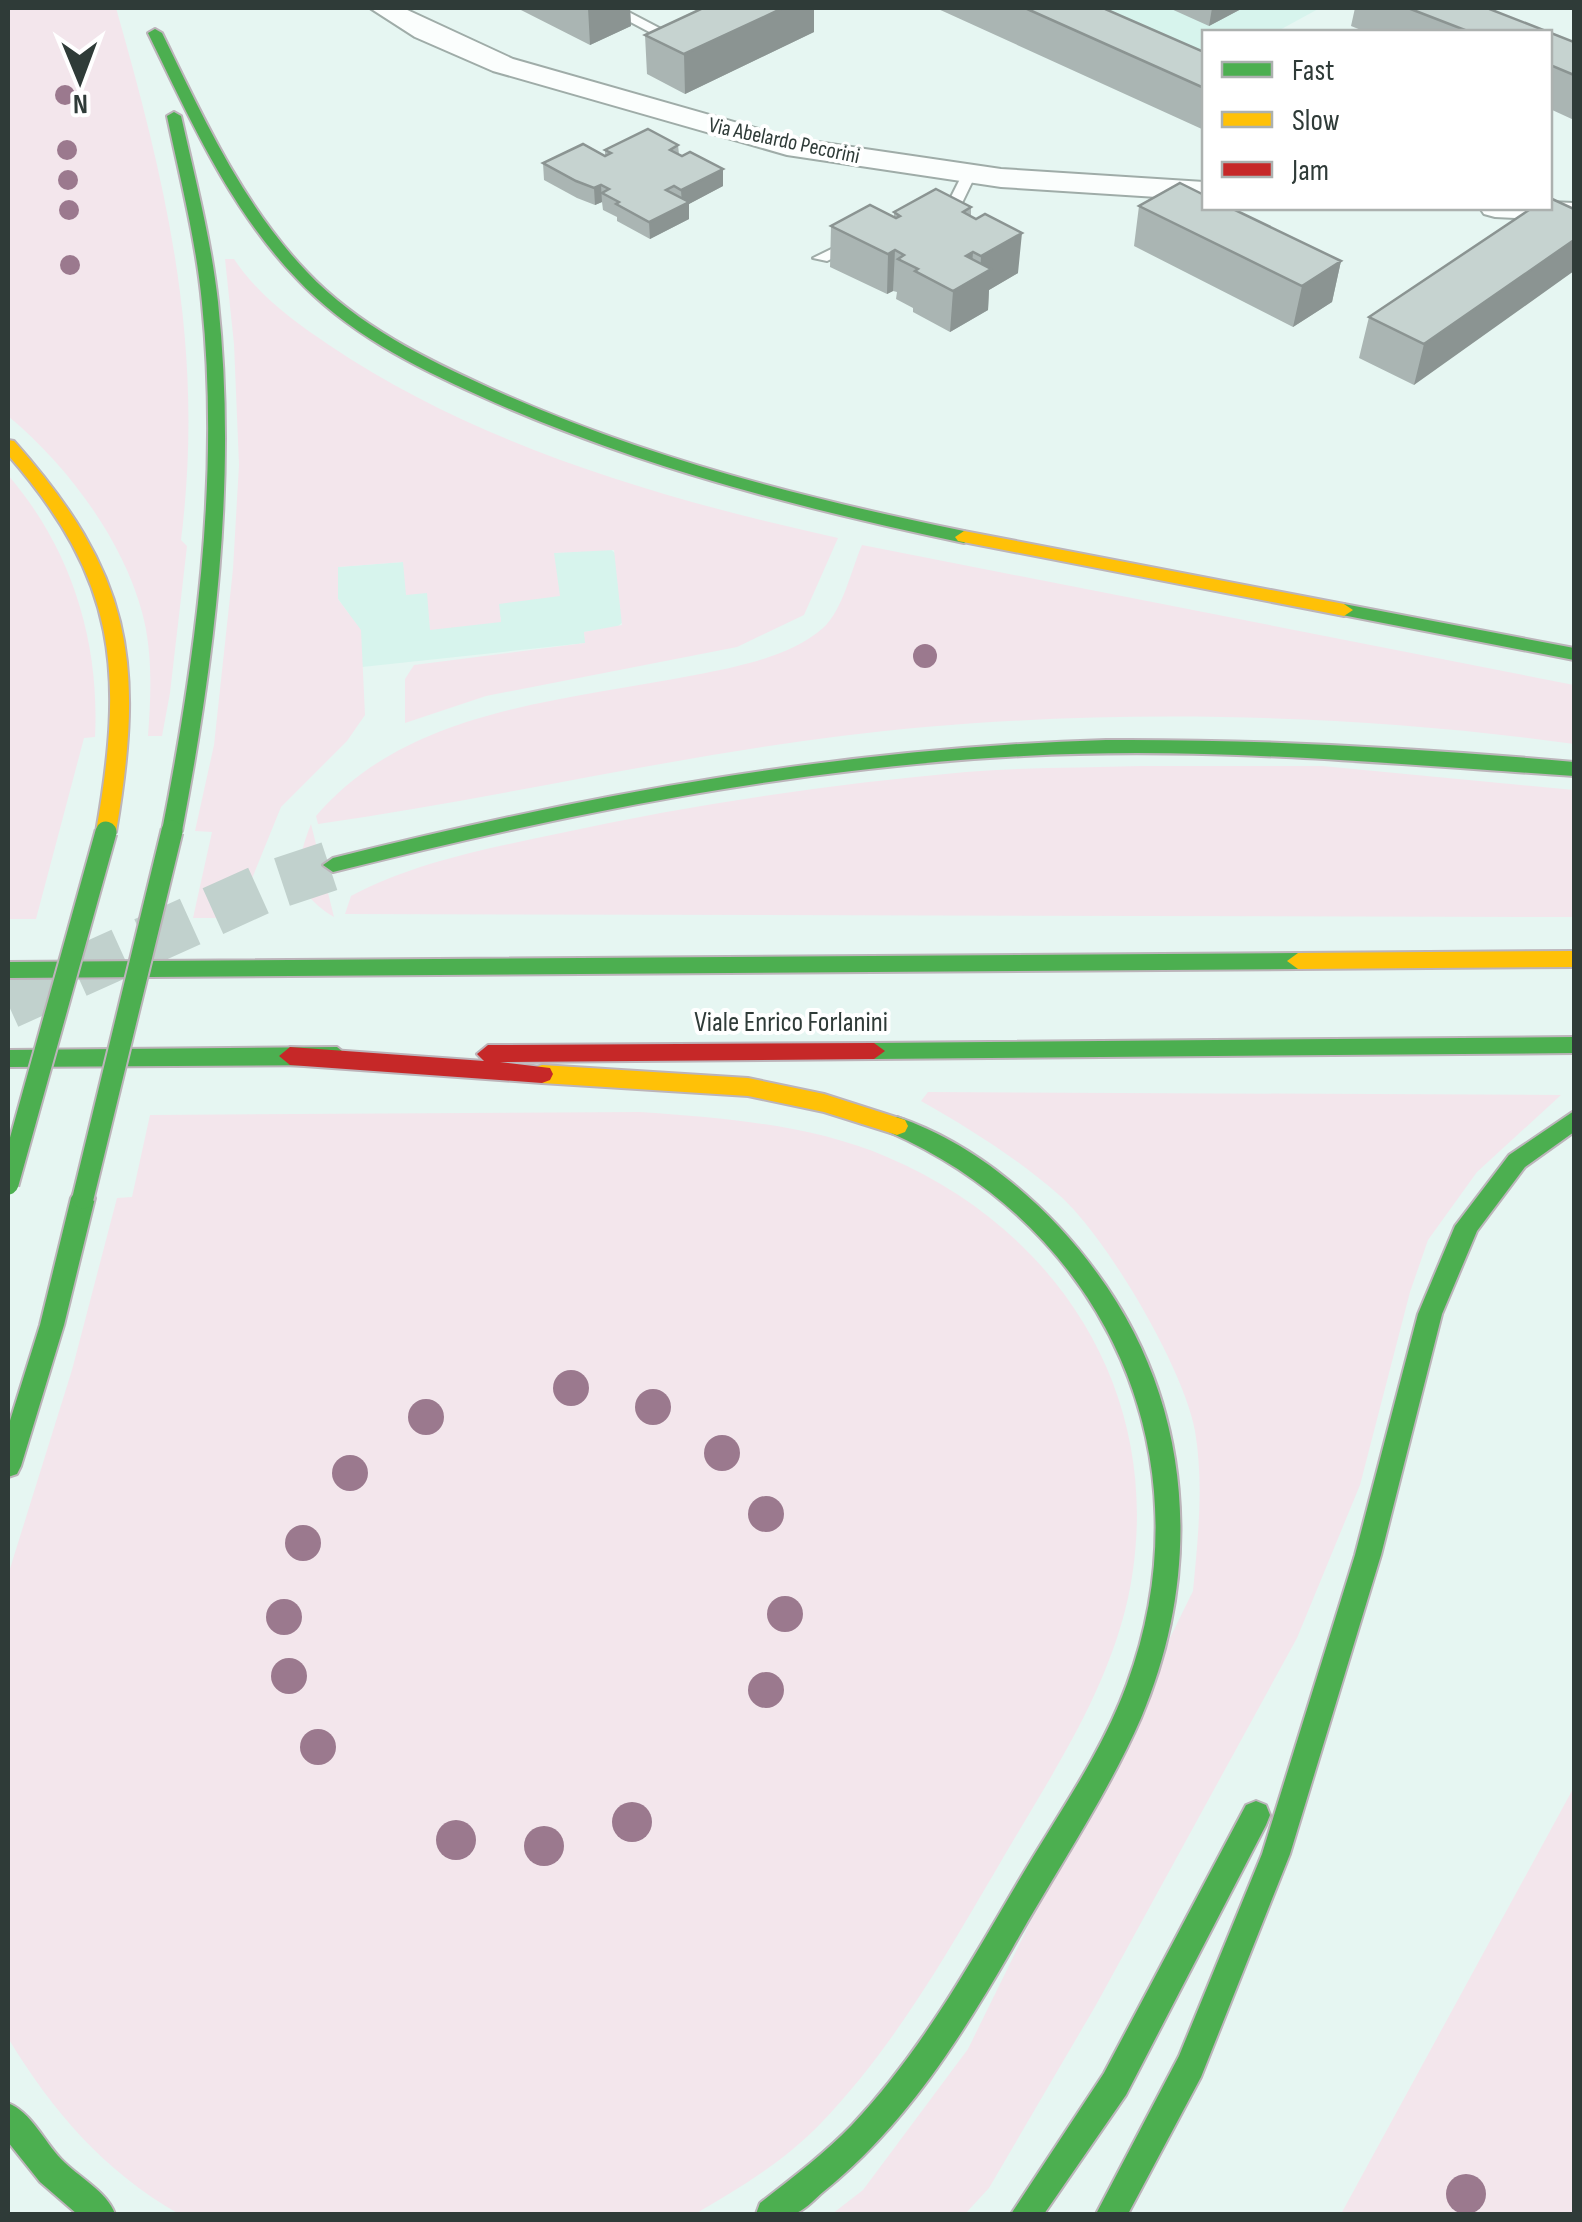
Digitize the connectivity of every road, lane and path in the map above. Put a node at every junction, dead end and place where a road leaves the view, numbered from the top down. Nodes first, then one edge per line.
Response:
1 (148, 8) edge
2 (384, 8) edge
3 (611, 8) edge
4 (155, 33) junction
5 (682, 44) edge
6 (970, 174) junction
7 (1202, 192) edge
8 (1534, 210) edge
9 (1574, 212) edge
10 (920, 216) edge
11 (876, 234) edge
12 (821, 258) dead end
13 (8, 445) edge
14 (1574, 654) edge
15 (1574, 768) edge
16 (333, 865) tunnel mouth
17 (1574, 958) edge
18 (8, 970) edge
19 (1574, 1045) edge
20 (290, 1056) junction
21 (8, 1058) edge
22 (1574, 1120) edge
23 (8, 1184) edge
24 (8, 1466) edge
25 (1368, 1555) junction
26 (8, 2118) edge
27 (100, 2214) edge
28 (771, 2214) edge
29 (1026, 2214) edge
30 (1111, 2214) edge

1 - 4 main road
2 - 6 street, Via Abelardo Pecorini
3 - 5 lane
4 - 14 main road
4 - 24 main road, bridge
6 - 7 street, Via Abelardo Pecorini
6 - 10 lane
8 - 9 street
11 - 12 lane
13 - 23 main road, bridge
15 - 16 main road
17 - 18 main road
19 - 20 main road, Viale Enrico Forlanini
20 - 21 main road, Viale Enrico Forlanini
20 - 28 main road
22 - 25 main road
25 - 29 main road
25 - 30 main road
26 - 27 main road

